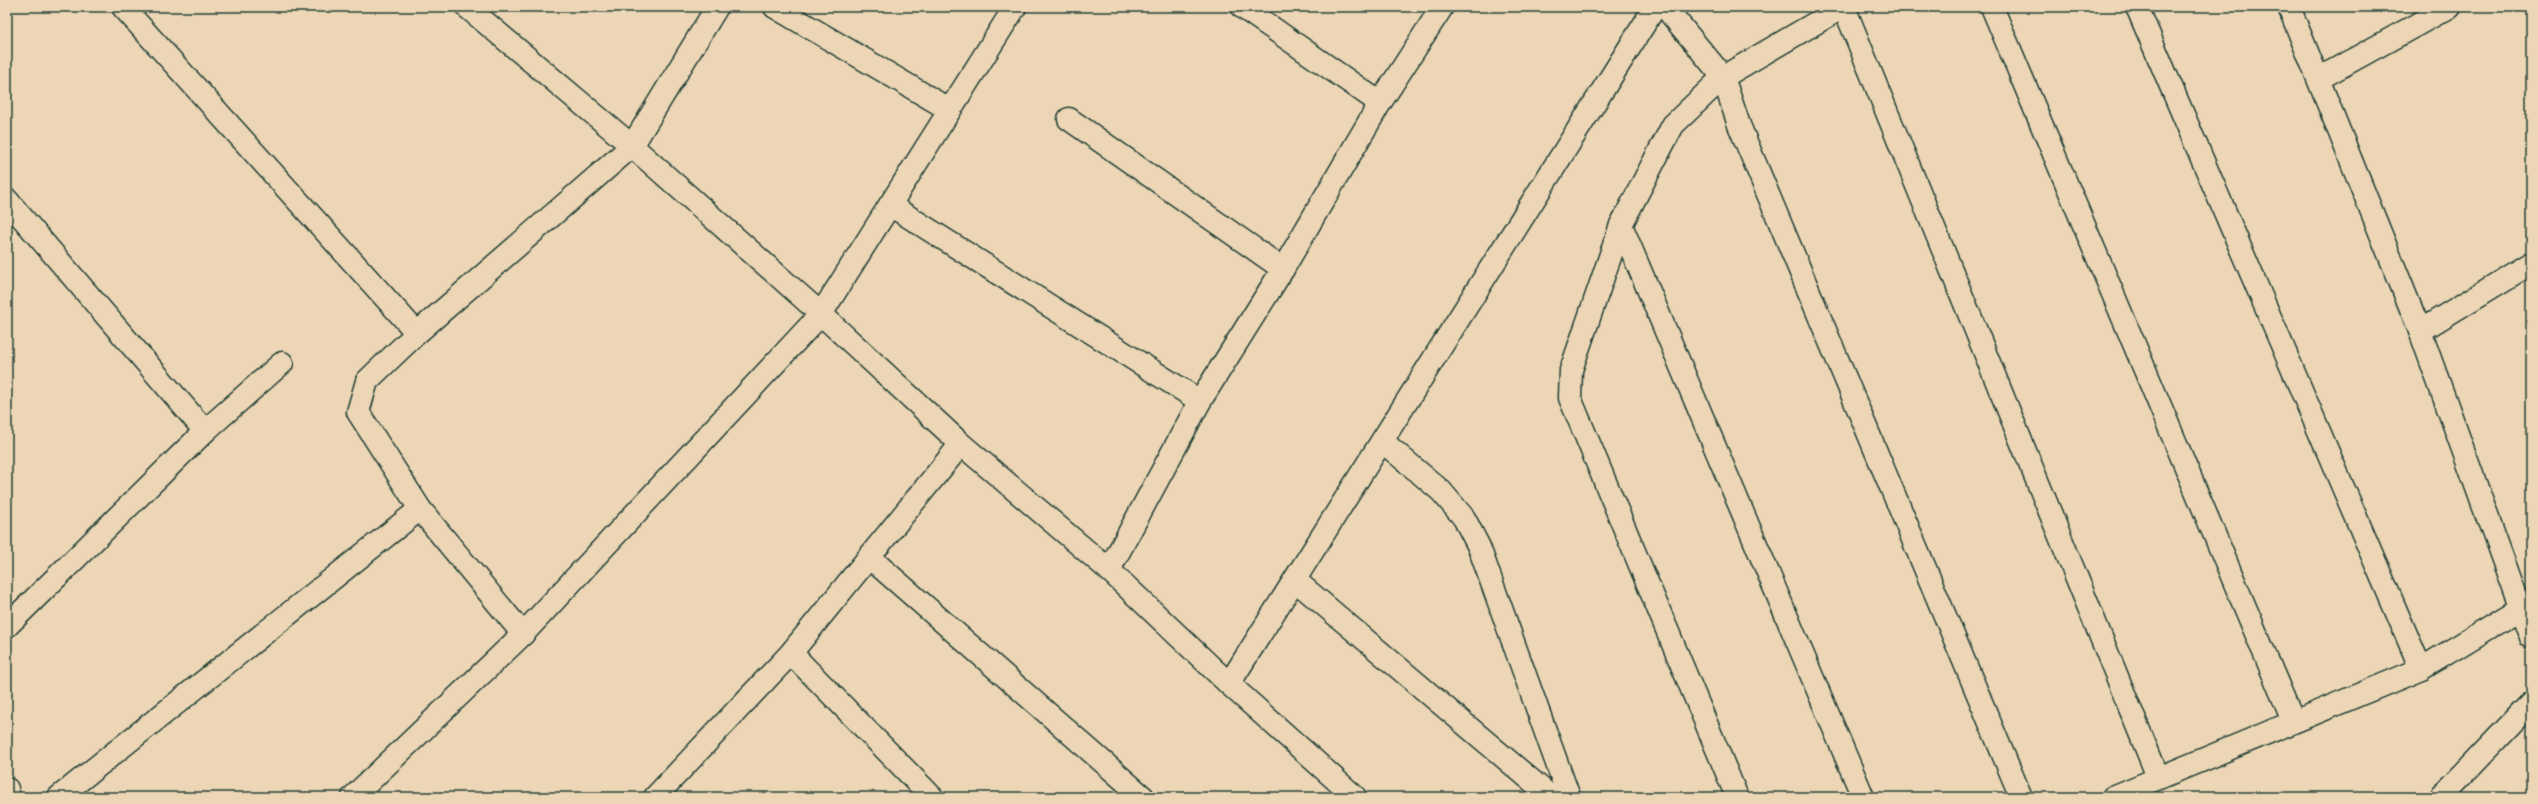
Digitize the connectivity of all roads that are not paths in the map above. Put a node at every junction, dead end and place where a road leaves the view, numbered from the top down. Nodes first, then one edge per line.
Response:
1 (123, 7) edge
2 (717, 7) edge
3 (775, 7) edge
4 (1016, 7) edge
5 (1242, 7) edge
6 (1442, 7) edge
7 (1655, 7) edge
8 (1665, 7) edge
9 (1844, 7) edge
10 (1992, 7) edge
11 (2137, 7) edge
12 (2290, 7) edge
13 (2448, 7) edge
14 (470, 8) edge
15 (1723, 77) junction
16 (2320, 78) junction
17 (1380, 103) junction
18 (950, 110) junction
19 (1069, 119) dead end
20 (632, 146) junction
21 (7, 200) edge
22 (890, 205) junction
23 (1621, 225) junction
24 (2531, 263) edge
25 (1283, 269) junction
26 (821, 314) junction
27 (2420, 331) junction
28 (417, 334) junction
29 (282, 363) dead end
30 (1200, 402) junction
31 (205, 431) junction
32 (1382, 441) junction
33 (961, 444) junction
34 (420, 509) junction
35 (869, 557) junction
36 (1109, 570) junction
37 (1296, 581) junction
38 (2521, 608) junction
39 (7, 626) edge
40 (523, 634) junction
41 (2531, 637) edge
42 (791, 653) junction
43 (2421, 669) junction
44 (1229, 684) junction
45 (2531, 703) edge
46 (2293, 721) junction
47 (2158, 777) junction
48 (7, 789) edge
49 (1353, 796) edge
50 (9, 797) edge
51 (59, 797) edge
52 (353, 797) edge
53 (655, 797) edge
54 (932, 797) edge
55 (1143, 797) edge
56 (1551, 797) edge
57 (1569, 797) edge
58 (1737, 797) edge
59 (1863, 797) edge
60 (2021, 797) edge
61 (2113, 797) edge
62 (2441, 797) edge

1 - 28 street
2 - 20 street
3 - 18 street
4 - 18 street
5 - 17 street
6 - 17 street
7 - 32 street
8 - 15 street
9 - 15 street
9 - 47 street
10 - 46 street
11 - 43 street
12 - 16 street
13 - 16 street
14 - 20 street
15 - 23 street
15 - 60 street
16 - 27 street
17 - 25 street
18 - 22 street
19 - 25 street
20 - 26 street
20 - 28 street
21 - 31 street
22 - 26 street
22 - 30 street
23 - 58 street
23 - 59 street
24 - 27 street
25 - 30 street
26 - 33 street
26 - 40 street
27 - 38 street
28 - 34 street
29 - 31 street
30 - 36 street
31 - 39 street
32 - 37 street
32 - 57 street
33 - 35 street
33 - 36 street
34 - 40 street
34 - 51 street
35 - 42 street
35 - 55 street
36 - 44 street
37 - 44 street
37 - 56 street
38 - 41 street
38 - 43 street
40 - 52 street
42 - 53 street
42 - 54 street
43 - 46 street
44 - 49 street
45 - 62 street
46 - 47 street
47 - 61 street
48 - 50 street

